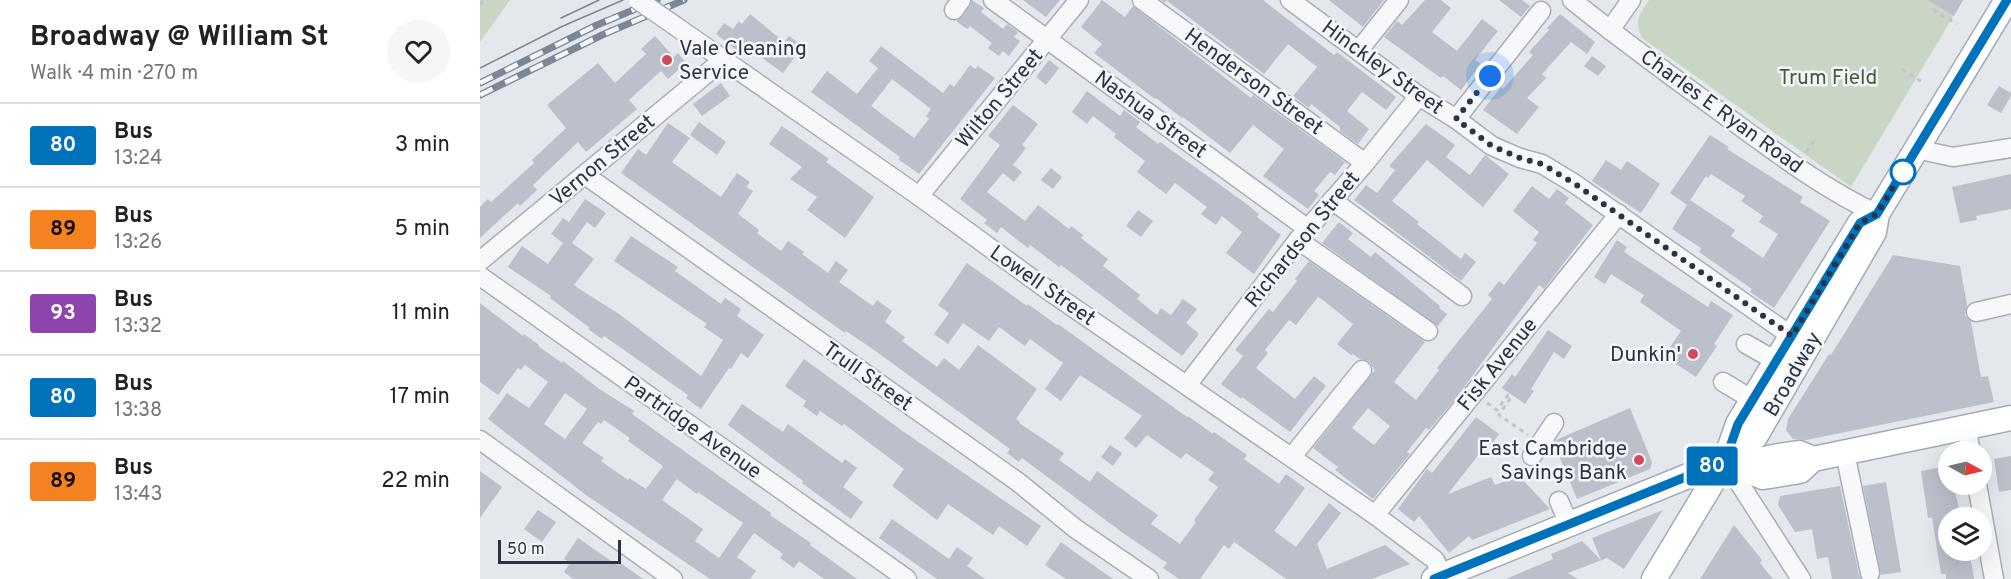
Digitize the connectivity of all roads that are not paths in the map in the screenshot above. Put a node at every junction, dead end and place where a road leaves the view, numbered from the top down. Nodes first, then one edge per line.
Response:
1 (638, 0) edge
2 (993, 0) edge
3 (1079, 0) edge
4 (1142, 0) edge
5 (1290, 0) edge
6 (1399, 0) edge
7 (1572, 0) edge
8 (1631, 0) edge
9 (2007, 0) edge
10 (1541, 11) dead end
11 (1610, 30) junction
12 (1048, 39) junction
13 (1359, 50) junction
14 (723, 60) junction
15 (1419, 96) junction
16 (1456, 119) junction
17 (2011, 148) edge
18 (1916, 149) junction
19 (1365, 163) junction
20 (585, 175) junction
21 (919, 196) junction
22 (1332, 200) junction
23 (1619, 214) junction
24 (1877, 214) junction
25 (1303, 235) junction
26 (480, 261) edge
27 (480, 276) edge
28 (1462, 296) dead end
29 (2011, 304) edge
30 (1976, 312) dead end
31 (1428, 331) dead end
32 (1800, 342) junction
33 (1746, 344) dead end
34 (1776, 362) junction
35 (1362, 370) dead end
36 (1723, 382) dead end
37 (1187, 385) junction
38 (1762, 405) junction
39 (2011, 418) edge
40 (1554, 423) dead end
41 (1966, 426) junction
42 (480, 440) edge
43 (1969, 441) edge
44 (1536, 444) road end
45 (1845, 453) junction
46 (1806, 456) junction
47 (1293, 458) junction
48 (1725, 461) junction
49 (1979, 495) edge
50 (1559, 501) dead end
51 (1375, 515) junction
52 (1569, 524) junction
53 (1870, 573) dead end
54 (1438, 577) edge
55 (673, 579) edge
56 (907, 579) edge
57 (1149, 579) edge
58 (1654, 579) edge
59 (1801, 579) edge
60 (1994, 579) edge

1 - 14 street, Lowell Street, bridge
2 - 12 street, Nashua Street
3 - 12 street, Wilton Street
4 - 19 street, Henderson Street
5 - 13 street, Hinckley Street
6 - 13 street
7 - 11 street, Charles E Ryan Road
8 - 11 street
9 - 18 main road, Broadway
10 - 16 street
11 - 24 street, Charles E Ryan Road
12 - 21 street, Wilton Street
12 - 25 street, Nashua Street
13 - 15 street, Hinckley Street
14 - 20 street, Vernon Street
14 - 21 street, Lowell Street
15 - 16 street, Hinckley Street
15 - 19 street, Richardson Street
16 - 23 street, Hinckley Street
17 - 18 street
18 - 24 main road, Broadway
19 - 22 street, Richardson Street
20 - 26 street, Vernon Street
20 - 57 street, Trull Street
21 - 37 street, Lowell Street
22 - 25 street, Richardson Street
22 - 28 street
23 - 32 street, Hinckley Street
23 - 51 street, Fisk Avenue
24 - 32 main road, Broadway
25 - 31 street, Nashua Street
25 - 37 street, Richardson Street
27 - 56 street, Partridge Avenue
29 - 30 street
32 - 34 main road, Broadway
32 - 38 main road, Broadway
33 - 34 street
34 - 38 main road, Broadway
35 - 47 street
36 - 38 street
37 - 47 street, Lowell Street
38 - 46 main road
38 - 48 main road, Broadway
39 - 41 main road
40 - 44 street
41 - 43 street
41 - 45 main road
42 - 55 street
45 - 46 main road
45 - 53 street
46 - 48 main road
47 - 51 street, Lowell Street
48 - 52 main road
48 - 58 main road, Broadway
48 - 59 street
49 - 60 street
50 - 52 street
51 - 54 street, Lowell Street
52 - 54 main road

